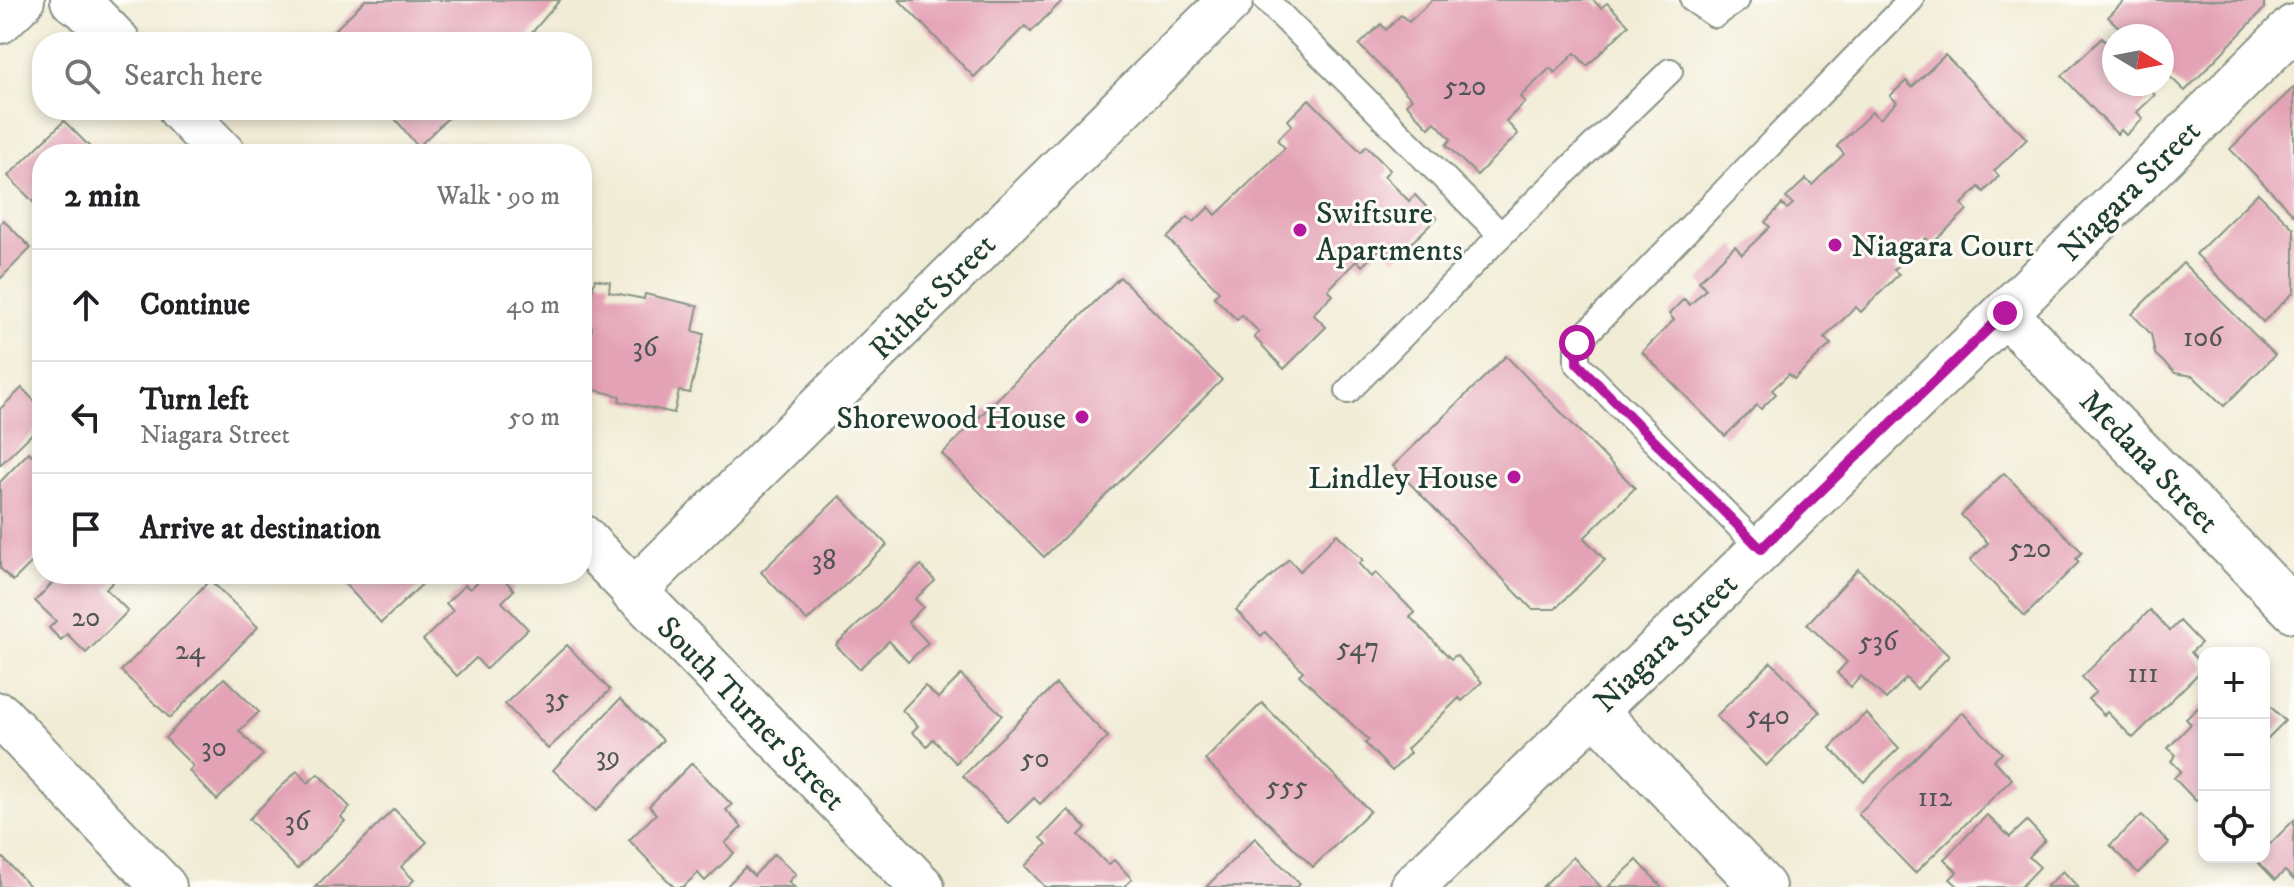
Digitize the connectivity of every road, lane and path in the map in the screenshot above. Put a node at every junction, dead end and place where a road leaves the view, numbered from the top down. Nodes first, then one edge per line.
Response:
1 (22, 0) edge
2 (73, 0) edge
3 (1231, 0) edge
4 (1266, 0) edge
5 (1693, 0) edge
6 (1737, 0) edge
7 (1911, 0) edge
8 (0, 21) edge
9 (2294, 27) edge
10 (108, 32) edge
11 (1670, 71) dead end
12 (191, 120) edge
13 (213, 144) edge
14 (1501, 235) junction
15 (2005, 313) junction
16 (1348, 391) dead end
17 (592, 548) edge
18 (1761, 549) junction
19 (633, 592) junction
20 (2294, 610) edge
21 (1594, 710) junction
22 (0, 715) edge
23 (164, 887) edge
24 (922, 887) edge
25 (1413, 887) edge
26 (1763, 887) edge

1 - 8 street
2 - 10 street
3 - 19 street, Rithet Street
4 - 14 lane
5 - 6 lane
7 - 18 lane
9 - 15 street, Niagara Street
11 - 14 lane
12 - 13 street
14 - 16 lane
15 - 18 street, Niagara Street
15 - 20 street, Medana Street
17 - 19 street, South Turner Street
18 - 21 street, Niagara Street
19 - 24 street, South Turner Street
21 - 25 street, Niagara Street
21 - 26 street
22 - 23 street

